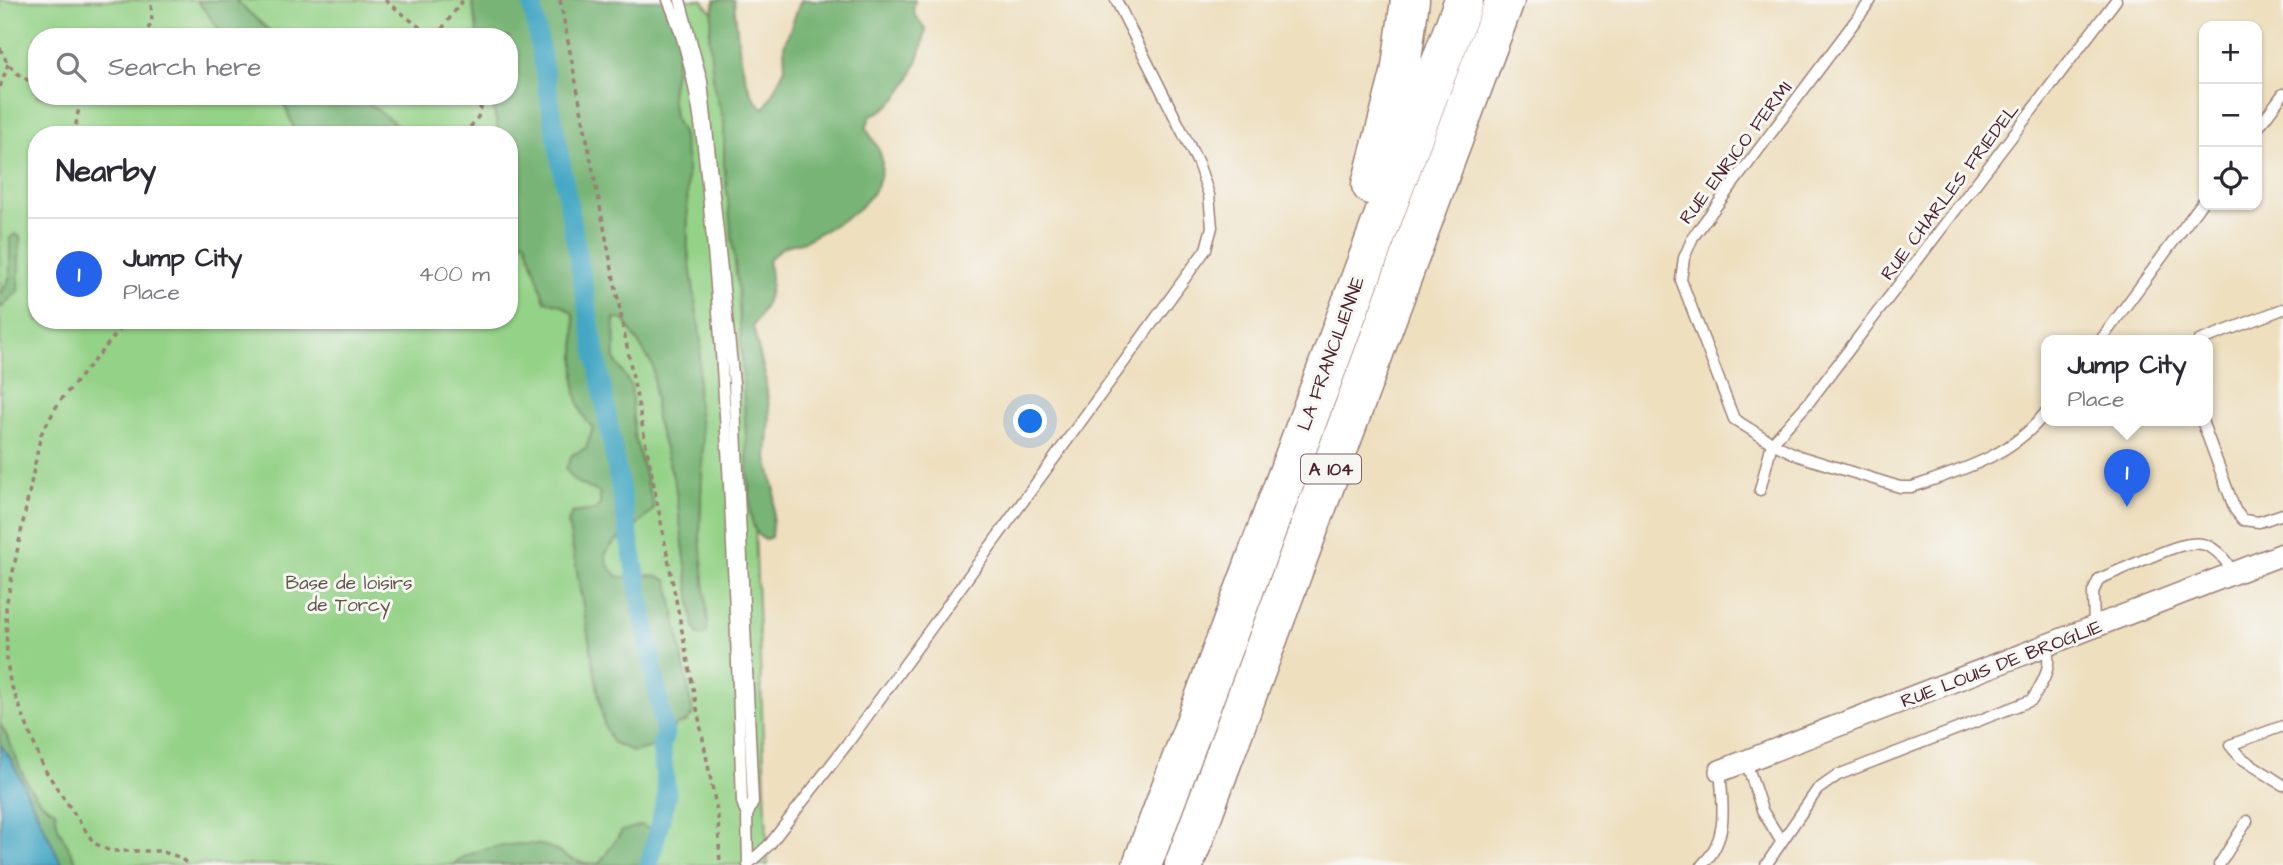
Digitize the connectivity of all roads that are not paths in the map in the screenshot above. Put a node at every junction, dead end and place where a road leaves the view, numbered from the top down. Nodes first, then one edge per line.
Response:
1 (668, 0) edge
2 (680, 0) edge
3 (1116, 0) edge
4 (1410, 0) edge
5 (1464, 0) edge
6 (1505, 0) edge
7 (1527, 0) edge
8 (1871, 0) edge
9 (2116, 0) edge
10 (1479, 73) junction
11 (2283, 94) edge
12 (2262, 123) edge
13 (2199, 207) edge
14 (1363, 266) junction
15 (2283, 309) edge
16 (2104, 335) edge
17 (2213, 336) edge
18 (2041, 418) edge
19 (2204, 426) edge
20 (1772, 443) junction
21 (1760, 491) dead end
22 (2283, 514) edge
23 (2283, 554) edge
24 (2233, 573) junction
25 (2094, 627) junction
26 (2046, 646) junction
27 (2283, 726) edge
28 (1746, 761) junction
29 (1720, 771) joint
30 (2283, 785) edge
31 (747, 816) junction
32 (2248, 821) dead end
33 (1782, 841) junction
34 (748, 865) edge
35 (1142, 865) edge
36 (1184, 865) edge
37 (1702, 865) edge
38 (1766, 865) edge
39 (2220, 865) edge

1 - 31 lane
2 - 31 lane
3 - 34 lane
4 - 14 highway
5 - 14 highway, LA FRANCILIENNE / A 104
6 - 10 highway, A 104
7 - 10 highway
8 - 20 lane, RUE ENRICO FERMI
9 - 20 lane, RUE CHARLES FRIEDEL
10 - 36 highway, A 104
11 - 12 lane
13 - 16 lane
14 - 35 highway, LA FRANCILIENNE / A 104
15 - 17 lane
18 - 20 lane
19 - 22 lane
20 - 21 lane
23 - 24 street, RUE LOUIS DE BROGLIE
24 - 25 street, RUE LOUIS DE BROGLIE
24 - 25 lane
25 - 26 street, RUE LOUIS DE BROGLIE
26 - 28 street, RUE LOUIS DE BROGLIE
26 - 33 lane
27 - 30 lane
28 - 29 street, RUE LOUIS DE BROGLIE
28 - 33 lane
29 - 37 lane
31 - 34 lane
32 - 39 lane
33 - 38 lane

